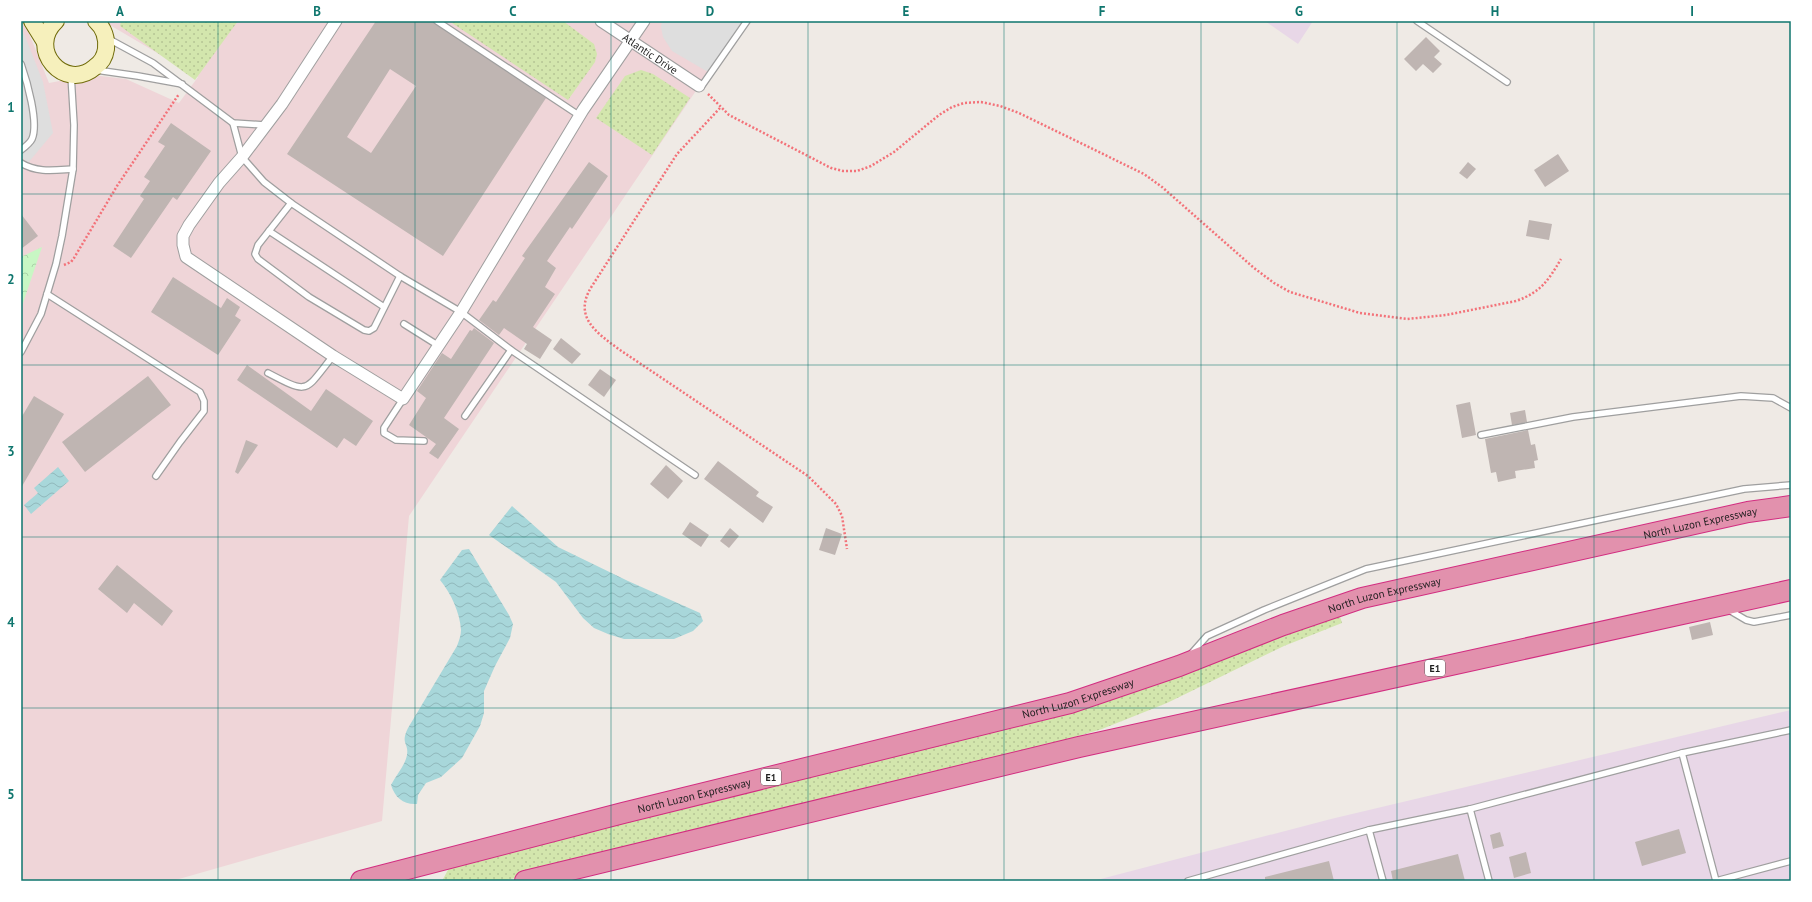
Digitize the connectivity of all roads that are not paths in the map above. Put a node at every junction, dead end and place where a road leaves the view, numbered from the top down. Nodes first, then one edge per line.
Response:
1 (32, 21) edge
2 (56, 21) edge
3 (96, 21) edge
4 (336, 21) edge
5 (438, 21) edge
6 (602, 21) edge
7 (644, 21) edge
8 (747, 21) edge
9 (1417, 21) edge
10 (105, 37) junction
11 (631, 40) junction
12 (45, 42) junction
13 (21, 64) edge
14 (93, 69) junction
15 (71, 75) junction
16 (1507, 82) dead end
17 (184, 85) junction
18 (700, 86) joint
19 (582, 113) junction
20 (233, 123) junction
21 (264, 125) junction
22 (21, 150) edge
23 (242, 157) junction
24 (21, 163) edge
25 (73, 169) junction
26 (291, 203) junction
27 (269, 231) junction
28 (400, 276) junction
29 (47, 294) junction
30 (384, 307) junction
31 (461, 312) junction
32 (404, 324) dead end
33 (439, 346) junction
34 (511, 350) junction
35 (21, 352) edge
36 (333, 356) junction
37 (268, 373) dead end
38 (403, 398) junction
39 (1791, 408) edge
40 (465, 416) dead end
41 (1481, 435) dead end
42 (424, 441) dead end
43 (695, 475) dead end
44 (156, 476) dead end
45 (1791, 485) edge
46 (1791, 506) edge
47 (1791, 590) edge
48 (1720, 604) junction
49 (1791, 615) edge
50 (1179, 666) junction
51 (1791, 730) edge
52 (1682, 753) junction
53 (1470, 809) junction
54 (1369, 830) junction
55 (1791, 861) edge
56 (361, 881) edge
57 (525, 881) edge
58 (1188, 881) edge
59 (1382, 881) edge
60 (1489, 881) edge
61 (1716, 881) edge

1 - 12 main road
2 - 12 main road
3 - 10 main road
4 - 21 street
5 - 19 lane
6 - 11 street, Atlantic Drive
7 - 11 street
8 - 18 lane
9 - 16 lane
10 - 14 main road
10 - 17 lane
11 - 18 street, Atlantic Drive
11 - 19 street
12 - 15 main road
13 - 22 lane
14 - 15 main road
14 - 17 lane
15 - 25 lane
17 - 20 lane
19 - 31 street
20 - 21 lane
20 - 23 lane
21 - 23 street
23 - 26 lane
23 - 36 street
24 - 25 lane
25 - 29 lane
26 - 27 lane
26 - 28 lane
27 - 30 lane
27 - 30 lane
28 - 30 lane
28 - 31 lane
29 - 35 lane
29 - 44 lane
31 - 33 street
31 - 34 lane
32 - 33 lane
33 - 38 street
34 - 40 lane
34 - 43 lane
36 - 37 lane
36 - 38 street
38 - 42 lane
39 - 41 lane
45 - 50 lane
46 - 50 highway, North Luzon Expressway / E1
47 - 48 highway, E1
48 - 49 lane
48 - 57 highway, E1
50 - 56 highway, North Luzon Expressway / E1
51 - 52 lane
52 - 53 lane
52 - 61 lane
53 - 54 lane
53 - 60 lane
54 - 58 lane
54 - 59 lane
55 - 61 lane

